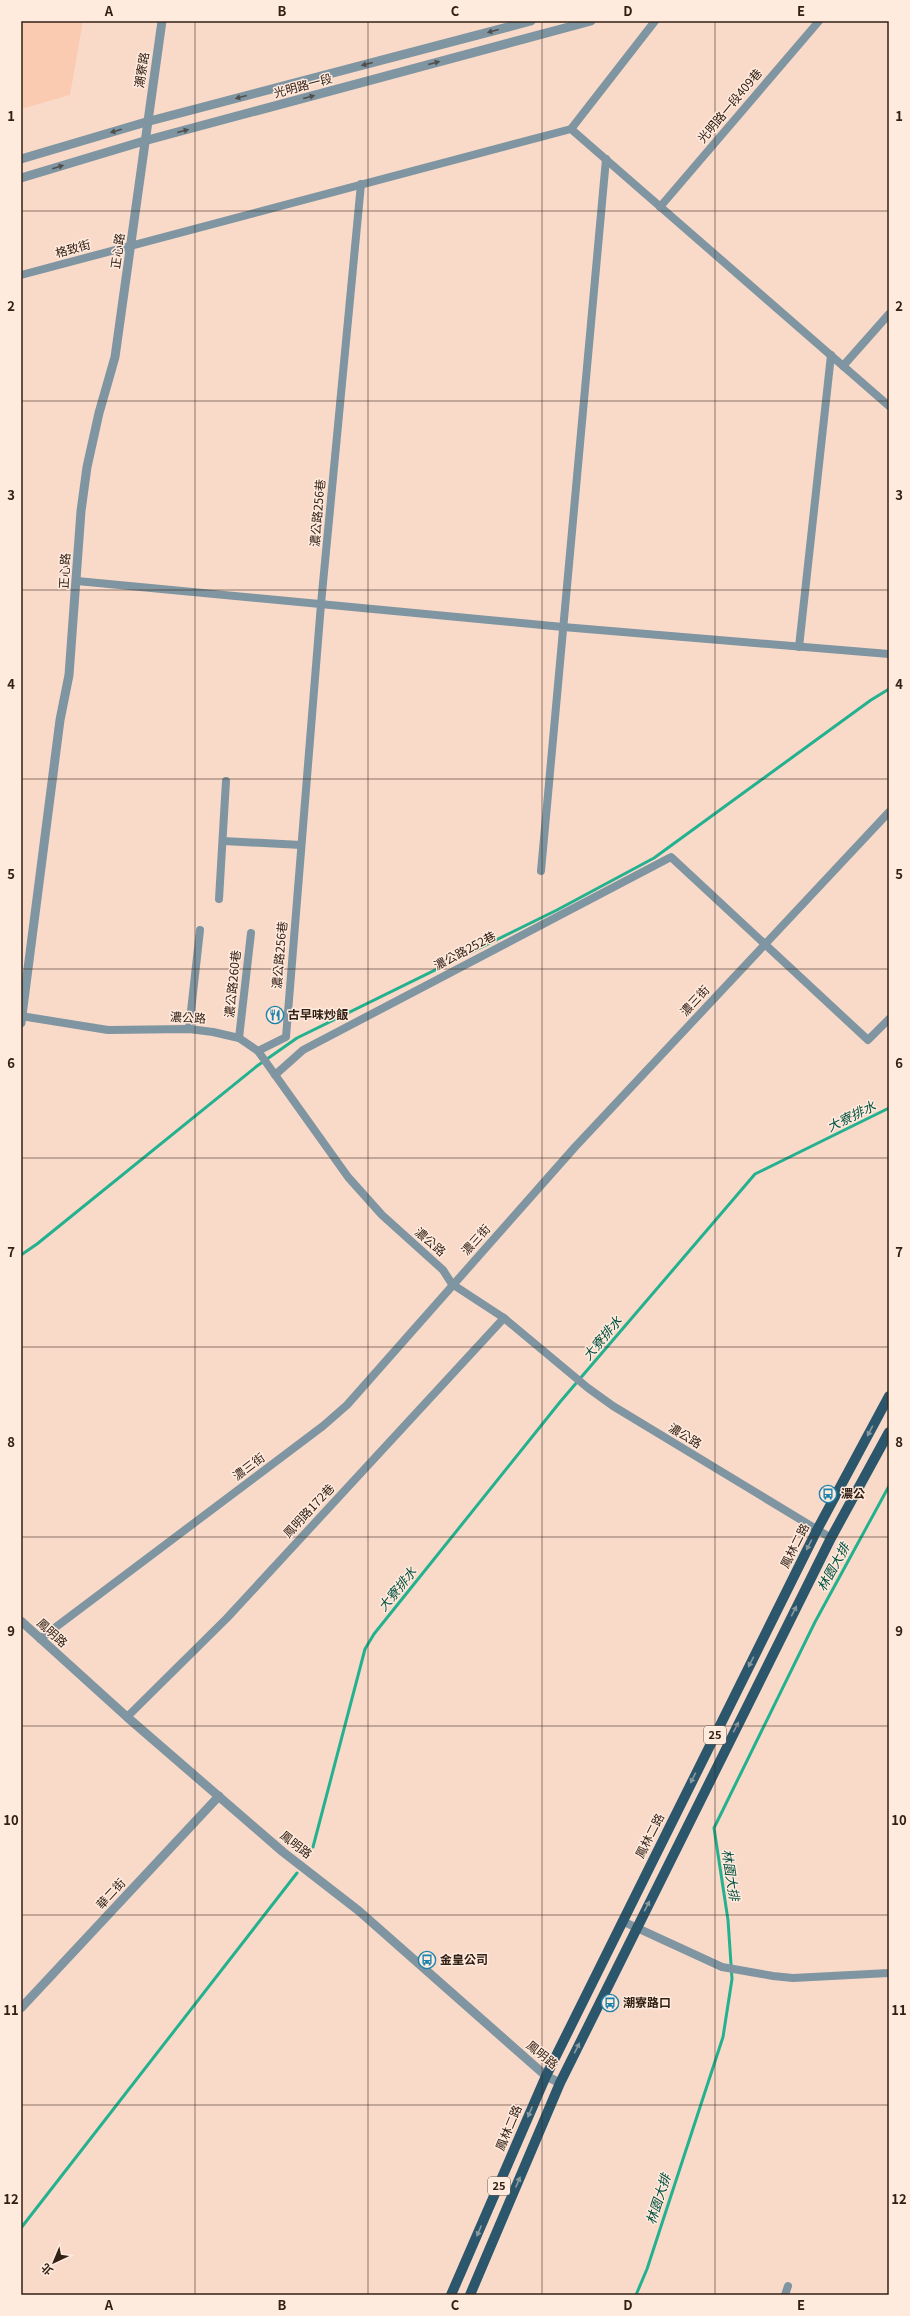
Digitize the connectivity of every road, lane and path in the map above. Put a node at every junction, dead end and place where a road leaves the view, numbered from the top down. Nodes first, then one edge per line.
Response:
1 (162, 21) edge
2 (530, 21) edge
3 (591, 21) edge
4 (655, 21) edge
5 (819, 21) edge
6 (146, 122) junction
7 (571, 129) junction
8 (144, 141) junction
9 (21, 159) edge
10 (606, 159) junction
11 (21, 178) edge
12 (361, 184) junction
13 (660, 207) junction
14 (131, 245) junction
15 (21, 275) edge
16 (889, 314) edge
17 (831, 356) junction
18 (843, 366) junction
19 (889, 406) edge
20 (77, 581) junction
21 (321, 604) junction
22 (563, 627) junction
23 (799, 647) junction
24 (889, 654) edge
25 (226, 781) dead end
26 (889, 812) edge
27 (223, 841) junction
28 (302, 845) junction
29 (541, 872) dead end
30 (219, 899) dead end
31 (200, 930) dead end
32 (251, 933) dead end
33 (764, 944) junction
34 (22, 1019) edge
35 (889, 1019) edge
36 (189, 1029) junction
37 (239, 1038) junction
38 (260, 1054) junction
39 (275, 1074) junction
40 (452, 1284) junction
41 (504, 1318) junction
42 (889, 1396) edge
43 (889, 1432) edge
44 (817, 1530) junction
45 (831, 1538) junction
46 (21, 1621) edge
47 (40, 1639) junction
48 (127, 1717) junction
49 (219, 1796) junction
50 (622, 1921) junction
51 (636, 1927) junction
52 (889, 1973) edge
53 (21, 2008) edge
54 (546, 2076) junction
55 (560, 2083) junction
56 (788, 2286) dead end
57 (451, 2295) edge
58 (470, 2295) edge
59 (785, 2295) edge

1 - 6 street, 潮寮路
2 -> 6 street, 光明路一段
8 -> 3 street, 光明路一段
4 - 7 street
5 - 13 street, 光明路一段409巷
6 - 8 street, 正心路
6 -> 9 street, 光明路一段
7 - 10 street
7 - 12 street, 格致街
11 -> 8 street, 光明路一段
8 - 14 street, 正心路
10 - 13 street
10 - 22 street
12 - 14 street, 格致街
12 - 21 street, 濃公路256巷
13 - 17 street
14 - 15 street, 格致街
14 - 20 street, 正心路
16 - 18 street
17 - 18 street
17 - 23 street
18 - 19 street
20 - 21 street
20 - 34 street, 正心路
21 - 22 street
21 - 28 street, 濃公路256巷
22 - 23 street
22 - 29 street
23 - 24 street
25 - 27 street
26 - 33 street, 濃三街
27 - 28 street
27 - 30 street
28 - 38 street, 濃公路256巷
31 - 36 street
32 - 37 street, 濃公路260巷
33 - 35 street
33 - 39 street, 濃公路252巷
33 - 40 street, 濃三街
34 - 36 street, 濃公路
36 - 37 street, 濃公路
37 - 38 street, 濃公路
38 - 39 street, 濃公路
39 - 40 street, 濃公路
40 - 41 street, 濃公路
40 - 47 street, 濃三街
41 - 44 street, 濃公路
41 - 48 street, 鳳明路172巷
42 -> 44 main road, 鳳林二路 / 25
43 - 45 main road, 25
44 - 45 street, 濃公路
44 -> 50 main road, 鳳林二路 / 25
51 -> 45 main road, 25
46 - 47 street, 鳳明路
47 - 48 street, 鳳明路
48 - 49 street, 鳳明路
49 - 53 street, 華二街
49 - 54 street, 鳳明路
50 - 51 street
50 - 54 main road, 鳳林二路 / 25
51 - 52 street
55 -> 51 main road, 25
54 - 55 street, 鳳明路
54 -> 57 main road, 鳳林二路 / 25
58 -> 55 main road, 25
56 - 59 street

